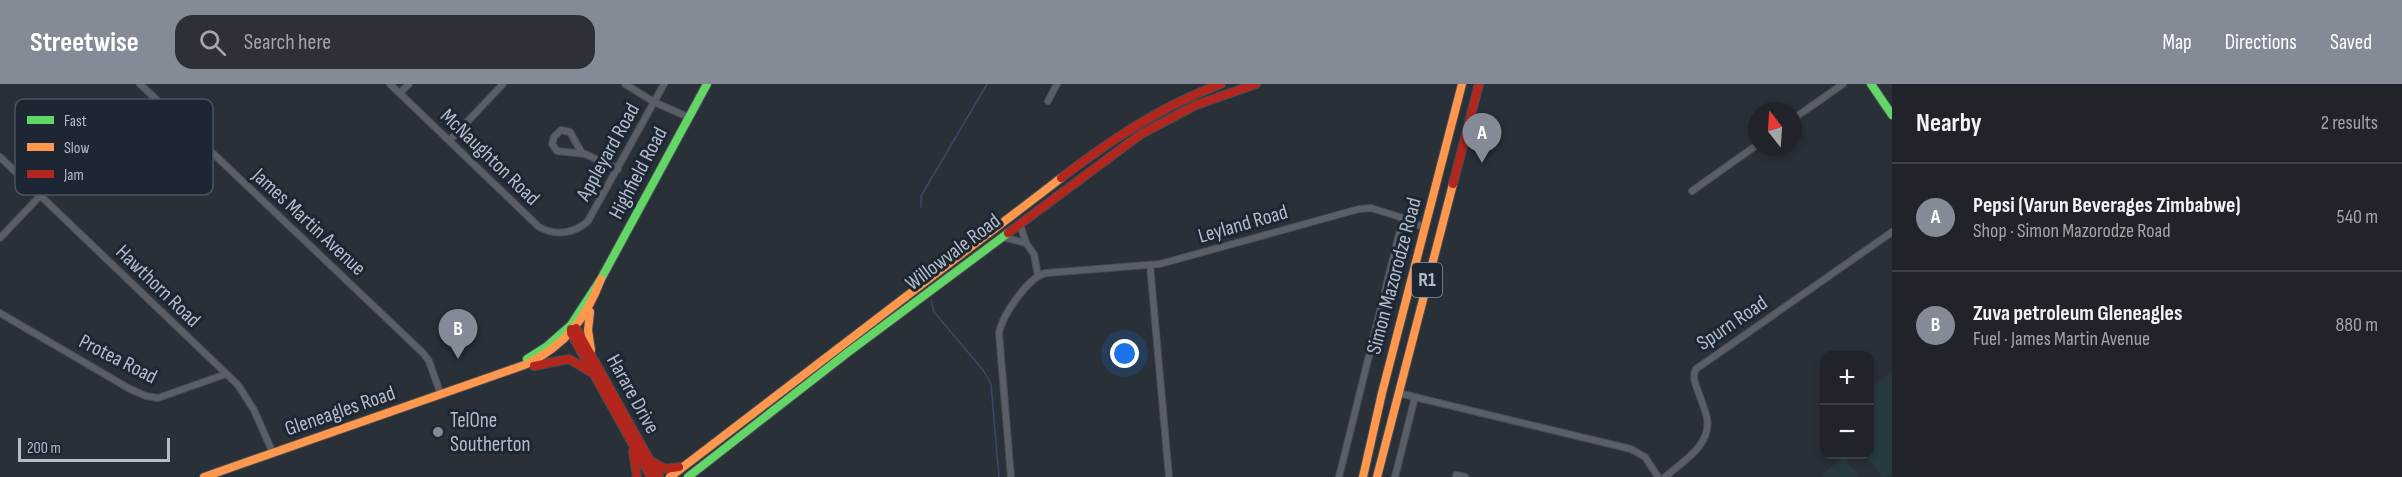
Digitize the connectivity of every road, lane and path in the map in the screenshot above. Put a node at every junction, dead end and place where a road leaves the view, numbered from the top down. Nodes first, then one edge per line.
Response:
1 (140, 84) edge
2 (390, 84) edge
3 (409, 84) edge
4 (503, 84) edge
5 (625, 84) edge
6 (664, 84) edge
7 (707, 84) edge
8 (1057, 84) edge
9 (1221, 84) edge
10 (1256, 84) edge
11 (1461, 84) edge
12 (1479, 84) edge
13 (1843, 84) edge
14 (1871, 84) edge
15 (400, 93) junction
16 (156, 99) edge
17 (1048, 101) dead end
18 (654, 102) junction
19 (1802, 113) edge
20 (1892, 115) edge
21 (688, 117) junction
22 (450, 140) junction
23 (1748, 151) edge
24 (213, 153) edge
25 (582, 153) junction
26 (0, 157) edge
27 (618, 169) junction
28 (15, 172) edge
29 (1692, 190) dead end
30 (40, 196) joint
31 (1402, 218) junction
32 (1020, 224) junction
33 (1426, 228) junction
34 (576, 229) joint
35 (1892, 232) edge
36 (1002, 237) junction
37 (0, 238) edge
38 (1026, 243) junction
39 (1150, 265) junction
40 (1038, 276) junction
41 (602, 279) junction
42 (592, 306) junction
43 (0, 313) edge
44 (573, 329) junction
45 (592, 357) junction
46 (517, 369) junction
47 (226, 374) junction
48 (594, 374) junction
49 (487, 379) junction
50 (1398, 393) junction
51 (441, 395) junction
52 (1415, 397) junction
53 (630, 439) junction
54 (273, 453) junction
55 (648, 458) junction
56 (686, 465) junction
57 (1456, 475) dead end
58 (204, 477) edge
59 (637, 477) edge
60 (651, 477) edge
61 (659, 477) edge
62 (670, 477) edge
63 (688, 477) edge
64 (1011, 477) edge
65 (1169, 477) edge
66 (1339, 477) edge
67 (1363, 477) edge
68 (1377, 477) edge
69 (1395, 477) edge
70 (1465, 477) edge
71 (1658, 477) edge
72 (1665, 477) edge

1 - 16 street, James Martin Avenue
2 - 15 street, McNaughton Road
3 - 15 street
4 - 22 street
5 - 18 street
6 - 18 street, Appleyard Road
7 - 21 main road, Highfield Road
8 - 17 street
9 - 56 main road, Willowvale Road
10 - 32 main road, Willowvale Road
11 - 33 main road, Simon Mazorodze Road / R1
12 - 50 main road, Simon Mazorodze Road / R1
13 - 19 street
14 - 20 main road
15 - 22 street, McNaughton Road
18 - 21 street
18 - 27 street, Appleyard Road
21 - 41 main road, Highfield Road
22 - 34 street, McNaughton Road
23 - 29 street
24 - 51 street, James Martin Avenue
25 - 25 street
25 - 27 street
26 - 28 street, Hawthorn Road
27 - 34 street, Appleyard Road
30 - 37 street
30 - 47 street, Hawthorn Road
31 - 33 street, Leyland Road
31 - 39 street, Leyland Road
31 - 66 street
32 - 36 main road, Willowvale Road
32 - 38 street
33 - 67 main road, Simon Mazorodze Road / R1
35 - 72 street, Spurn Road
36 - 38 street
36 - 63 main road, Willowvale Road
38 - 40 street
39 - 40 street, Leyland Road
39 - 65 street
40 - 64 street
41 - 42 main road, Highfield Road
41 - 44 main road, Highfield Road
42 - 44 main road, Highfield Road
42 - 45 main road
43 - 47 street, Protea Road
44 - 45 main road, Harare Drive
44 - 46 main road, Gleneagles Road
44 - 48 main road, Harare Drive
44 - 49 main road, Gleneagles Road
45 - 55 main road, Harare Drive
46 - 48 main road
46 - 49 main road, Gleneagles Road
47 - 54 street, Hawthorn Road
48 - 53 main road, Harare Drive
49 - 51 main road, Gleneagles Road
50 - 52 street
50 - 68 main road, Simon Mazorodze Road / R1
51 - 54 main road, Gleneagles Road
52 - 69 street
52 - 71 street
53 - 59 main road
53 - 60 main road, Harare Drive
54 - 58 main road, Gleneagles Road
55 - 56 main road
55 - 61 main road, Harare Drive
56 - 62 main road, Willowvale Road
57 - 70 street

